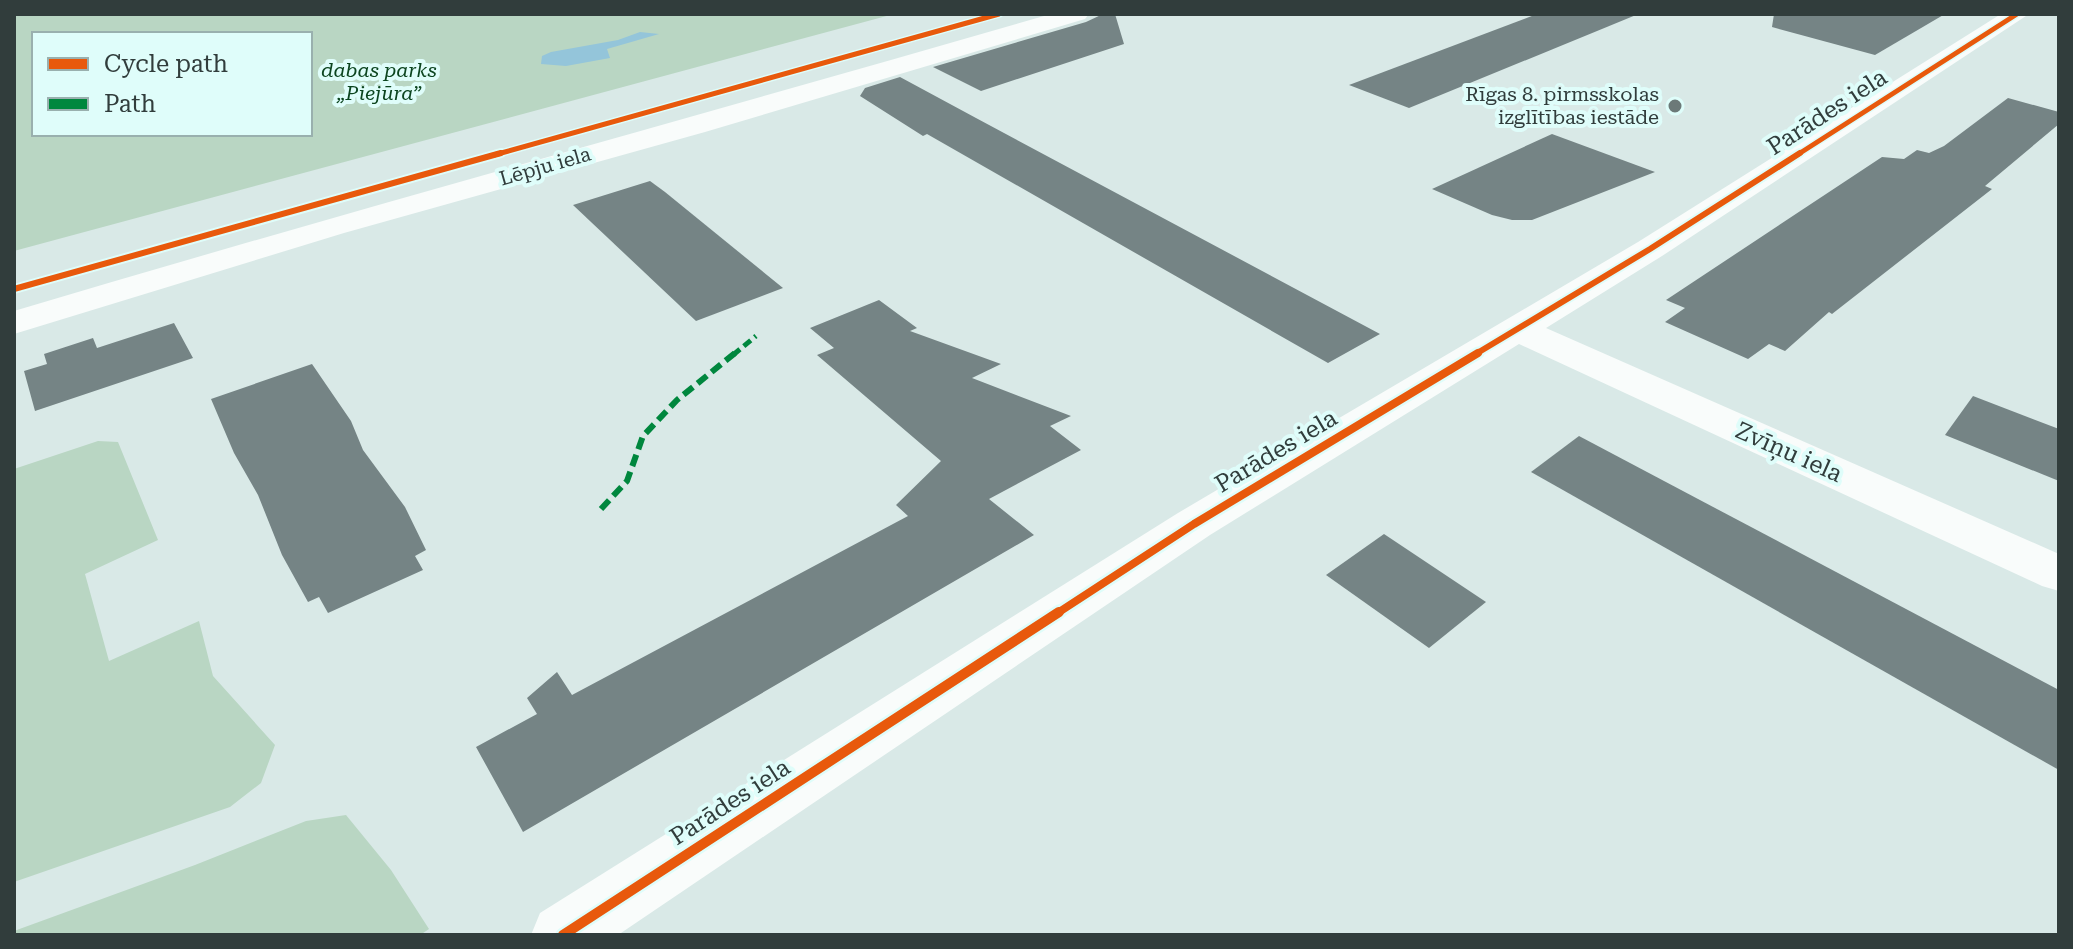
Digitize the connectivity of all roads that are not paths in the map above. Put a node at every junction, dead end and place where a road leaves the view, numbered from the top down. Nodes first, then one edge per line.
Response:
1 (1077, 14) edge
2 (2017, 14) edge
3 (14, 323) edge
4 (1519, 330) junction
5 (2059, 574) edge
6 (563, 935) edge

1 - 3 street, Lēpju iela
2 - 4 street, Parādes iela
4 - 5 street, Zvīņu iela
4 - 6 street, Parādes iela

